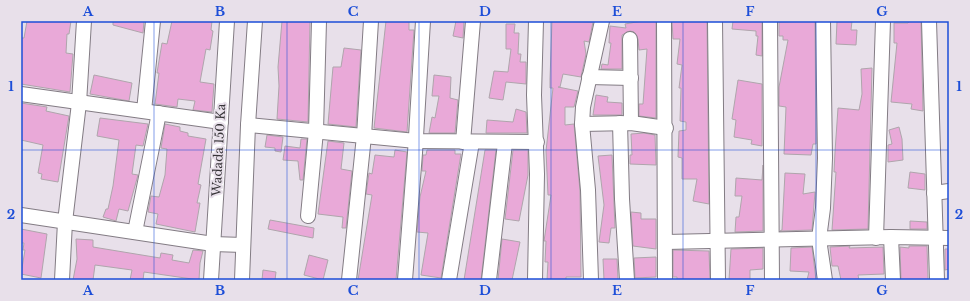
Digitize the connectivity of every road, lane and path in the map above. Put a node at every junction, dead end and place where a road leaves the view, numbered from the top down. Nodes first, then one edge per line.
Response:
1 (84, 21) edge
2 (154, 21) edge
3 (227, 21) edge
4 (256, 21) edge
5 (319, 21) edge
6 (370, 21) edge
7 (423, 21) edge
8 (473, 21) edge
9 (536, 21) edge
10 (602, 21) edge
11 (664, 21) edge
12 (716, 21) edge
13 (770, 21) edge
14 (823, 21) edge
15 (883, 21) edge
16 (929, 21) edge
17 (630, 39) dead end
18 (590, 77) junction
19 (631, 78) junction
20 (21, 94) edge
21 (79, 103) junction
22 (144, 111) junction
23 (159, 113) junction
24 (220, 122) junction
25 (626, 123) junction
26 (582, 124) junction
27 (248, 125) junction
28 (666, 128) junction
29 (316, 131) junction
30 (364, 136) junction
31 (416, 141) junction
32 (468, 142) junction
33 (537, 142) junction
34 (505, 143) junction
35 (949, 191) edge
36 (934, 193) junction
37 (21, 215) edge
38 (308, 216) dead end
39 (65, 222) junction
40 (135, 232) junction
41 (891, 237) junction
42 (876, 238) junction
43 (935, 238) junction
44 (949, 238) edge
45 (819, 239) junction
46 (718, 240) junction
47 (771, 240) junction
48 (666, 242) junction
49 (213, 244) junction
50 (242, 245) junction
51 (62, 280) edge
52 (211, 280) edge
53 (242, 280) edge
54 (349, 280) edge
55 (405, 280) edge
56 (449, 280) edge
57 (489, 280) edge
58 (535, 280) edge
59 (591, 280) edge
60 (628, 280) edge
61 (665, 280) edge
62 (718, 280) edge
63 (772, 280) edge
64 (824, 280) edge
65 (893, 280) edge
66 (936, 280) edge

1 - 21 street
2 - 22 street
3 - 24 street, Wadada 150 Ka
4 - 27 street
5 - 29 street
6 - 30 street
7 - 31 street
8 - 32 street
9 - 33 street
10 - 18 street
11 - 28 street
12 - 46 street
13 - 47 street
14 - 45 street
15 - 42 street
16 - 36 street
17 - 19 street
18 - 19 street
18 - 26 street
19 - 25 street
20 - 21 street
21 - 22 street
21 - 39 street
22 - 23 street
23 - 24 street
23 - 40 street
24 - 49 street, Wadada 150 Ka
25 - 26 street
25 - 28 street
25 - 60 street
26 - 59 street
27 - 29 street
27 - 50 street
28 - 48 street
29 - 30 street
29 - 38 street
30 - 31 street
30 - 54 street
31 - 32 street
31 - 55 street
32 - 34 street
32 - 56 street
33 - 34 street
33 - 58 street
34 - 57 street
35 - 36 street
36 - 43 street
37 - 39 street
39 - 40 street
39 - 51 street
40 - 49 street
41 - 42 street
41 - 43 street
41 - 65 street
42 - 45 street
43 - 44 street
43 - 66 street
45 - 47 street
45 - 64 street
46 - 47 street
46 - 48 street
46 - 62 street
47 - 63 street
48 - 61 street
49 - 50 street
49 - 52 street, Wadada 150 Ka
50 - 53 street

